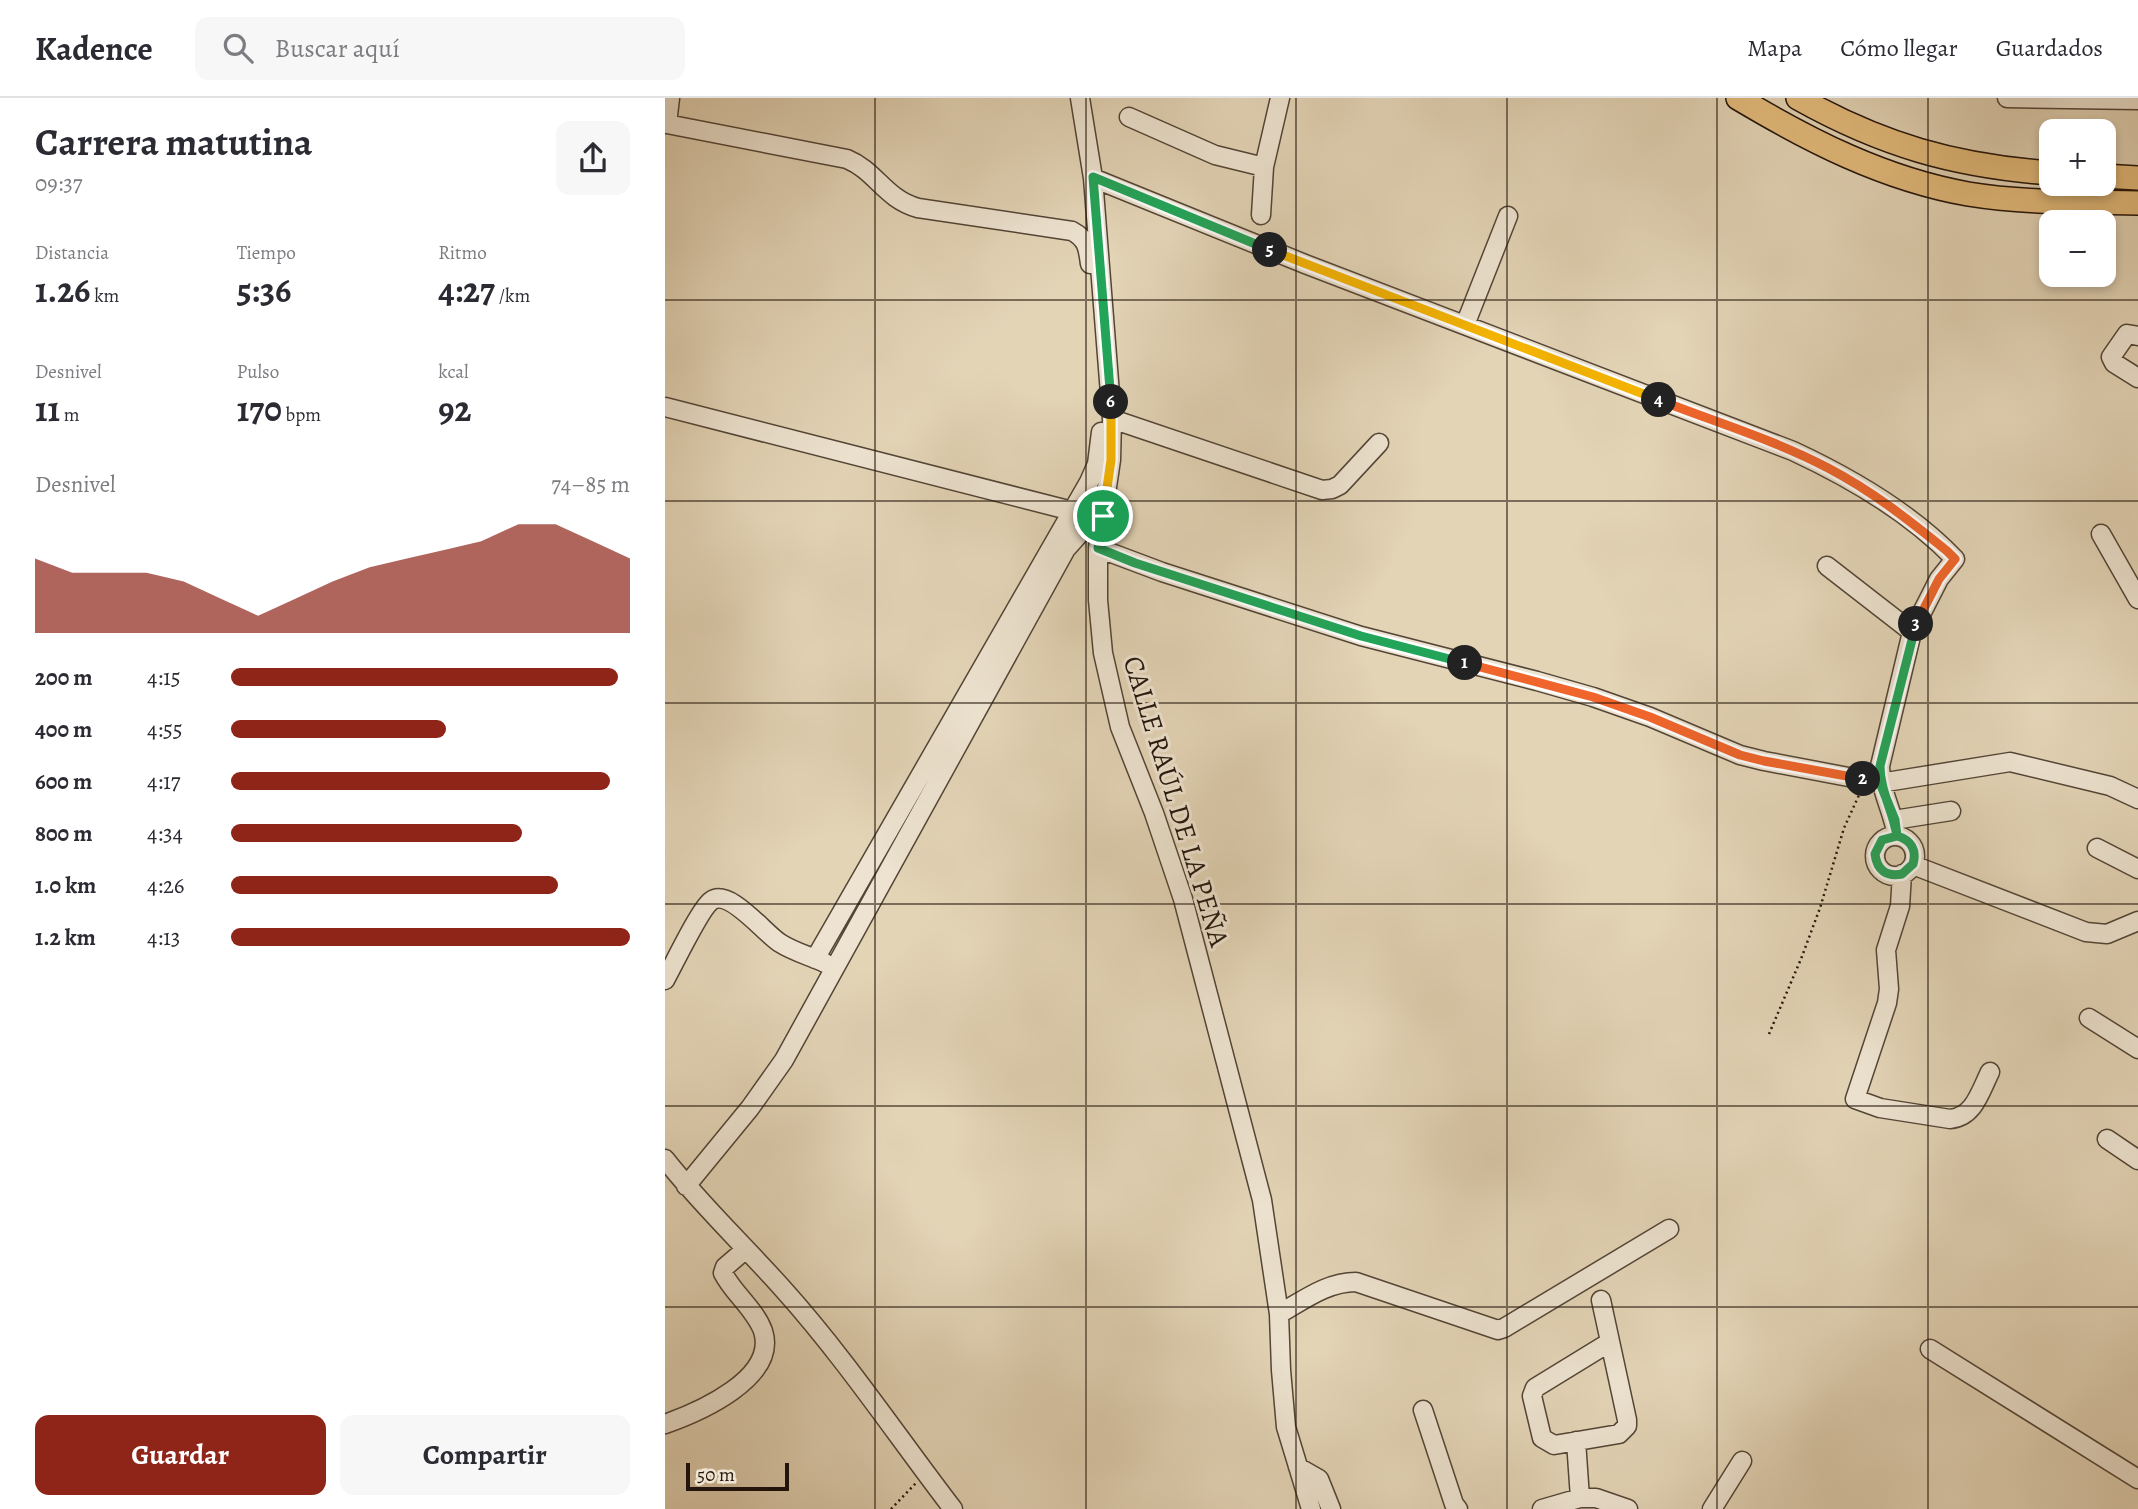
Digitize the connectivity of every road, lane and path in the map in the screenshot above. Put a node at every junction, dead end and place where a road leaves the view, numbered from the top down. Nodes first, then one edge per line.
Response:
1 (670, 98) edge
2 (1080, 98) edge
3 (1279, 98) edge
4 (1738, 98) edge
5 (1798, 98) edge
6 (2007, 98) edge
7 (2138, 100) edge
8 (1129, 117) dead end
9 (666, 131) edge
10 (1264, 167) junction
11 (2039, 172) edge
12 (1093, 177) junction
13 (2116, 177) edge
14 (2138, 178) edge
15 (2138, 203) edge
16 (1261, 215) dead end
17 (1508, 216) dead end
18 (1465, 325) junction
19 (2138, 336) edge
20 (2138, 377) edge
21 (665, 407) edge
22 (1112, 419) junction
23 (1379, 443) dead end
24 (1072, 511) junction
25 (1103, 516) junction
26 (2101, 534) dead end
27 (1098, 548) junction
28 (1827, 566) dead end
29 (2138, 599) edge
30 (1912, 632) junction
31 (1873, 781) junction
32 (2138, 799) edge
33 (1951, 811) dead end
34 (1896, 828) junction
35 (2097, 848) dead end
36 (1907, 869) junction
37 (2138, 869) edge
38 (2138, 921) edge
39 (815, 959) junction
40 (836, 967) junction
41 (665, 980) edge
42 (2089, 1018) dead end
43 (1769, 1034) dead end
44 (2138, 1049) edge
45 (1990, 1072) dead end
46 (2107, 1139) dead end
47 (665, 1159) edge
48 (2138, 1160) edge
49 (686, 1186) junction
50 (1668, 1229) dead end
51 (746, 1249) junction
52 (1601, 1300) dead end
53 (1279, 1314) junction
54 (1610, 1342) junction
55 (1930, 1349) dead end
56 (1423, 1409) dead end
57 (665, 1424) edge
58 (1576, 1441) junction
59 (1742, 1461) dead end
60 (1298, 1467) junction
61 (926, 1473) junction
62 (2138, 1479) edge
63 (1580, 1498) junction
64 (1455, 1507) edge
65 (891, 1509) edge
66 (953, 1509) edge
67 (1311, 1509) edge
68 (1331, 1509) edge
69 (1545, 1509) edge
70 (1628, 1509) edge
71 (1711, 1509) edge

1 - 9 street
2 - 12 street, CALLE RAÚL DE LA PEÑA
3 - 10 street
4 - 15 main road
5 - 11 main road
6 - 7 street
8 - 10 street
9 - 24 street
10 - 16 street
12 - 18 street
12 - 22 street, CALLE RAÚL DE LA PEÑA
13 - 14 main road
17 - 18 street
18 - 30 street
19 - 20 street
21 - 24 street
22 - 23 street
22 - 25 street, CALLE RAÚL DE LA PEÑA
24 - 39 street
25 - 27 street, CALLE RAÚL DE LA PEÑA
25 - 40 street
26 - 29 street
27 - 31 street
27 - 53 street, CALLE RAÚL DE LA PEÑA
28 - 30 street
30 - 31 street
31 - 32 street
31 - 34 street
31 - 43 path
33 - 34 street
34 - 36 street
34 - 36 street
35 - 37 street
36 - 38 street
36 - 45 street
39 - 40 street
39 - 41 street
40 - 49 street
42 - 44 street
46 - 48 street
47 - 49 street
49 - 51 street
50 - 53 street
51 - 57 street
51 - 61 street
52 - 54 street
53 - 60 street, CALLE RAÚL DE LA PEÑA
54 - 58 street
54 - 58 street
55 - 62 street
56 - 64 street
58 - 63 street
59 - 71 street
60 - 67 street, CALLE RAÚL DE LA PEÑA
60 - 68 street
61 - 65 path
61 - 66 street
63 - 69 street
63 - 70 street

